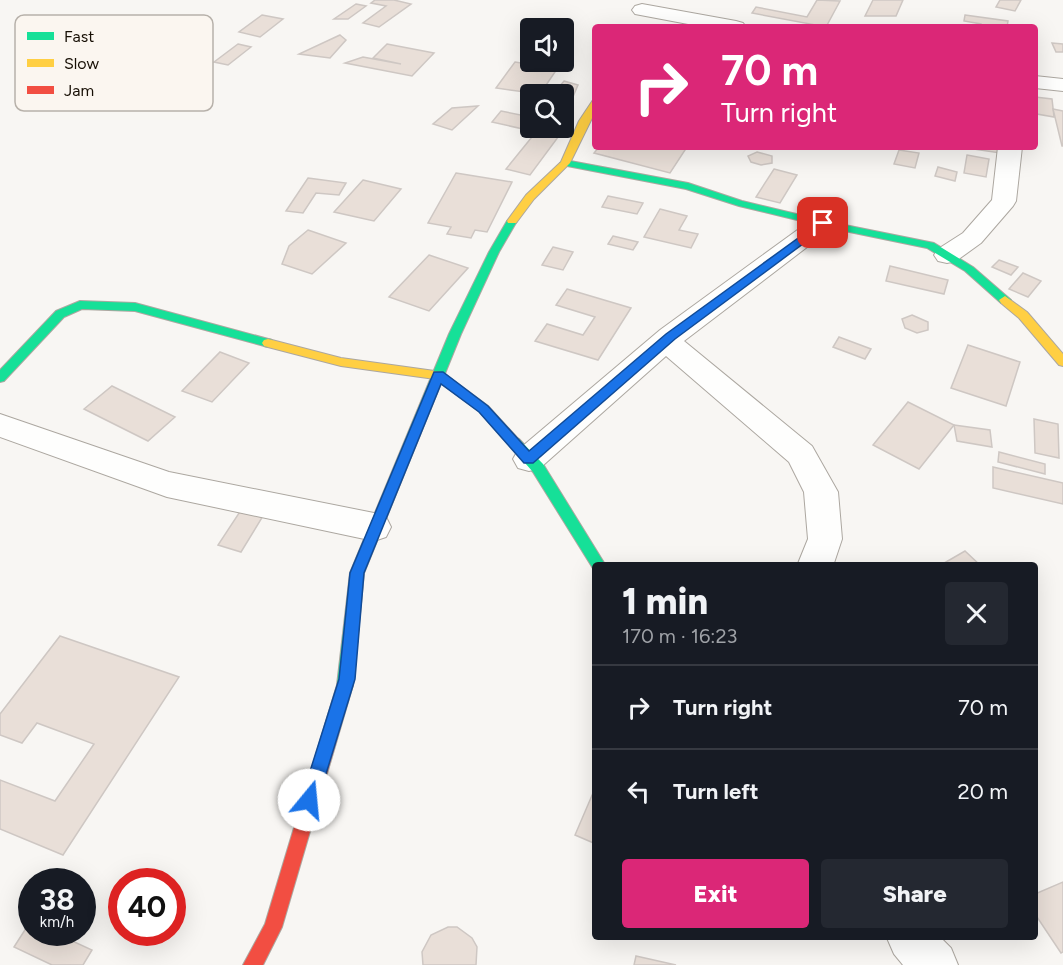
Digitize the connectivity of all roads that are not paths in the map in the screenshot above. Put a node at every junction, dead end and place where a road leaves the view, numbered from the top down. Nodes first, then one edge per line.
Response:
1 (645, 5) edge
2 (633, 24) edge
3 (724, 24) edge
4 (1038, 82) edge
5 (1063, 85) edge
6 (592, 108) edge
7 (1010, 150) edge
8 (565, 163) junction
9 (823, 223) junction
10 (947, 255) junction
11 (666, 341) junction
12 (1063, 362) edge
13 (438, 375) junction
14 (0, 378) edge
15 (0, 425) edge
16 (529, 459) junction
17 (374, 527) junction
18 (597, 562) edge
19 (816, 562) edge
20 (912, 940) edge
21 (253, 965) edge
22 (934, 965) edge

1 - 2 street
1 - 3 street
4 - 5 street
6 - 8 street
7 - 10 street
8 - 9 street
8 - 13 street
9 - 10 street
9 - 11 street
10 - 12 street
11 - 16 street
11 - 19 street
13 - 14 street
13 - 16 street
13 - 17 street
15 - 17 street
16 - 18 street
17 - 21 street
20 - 22 street

